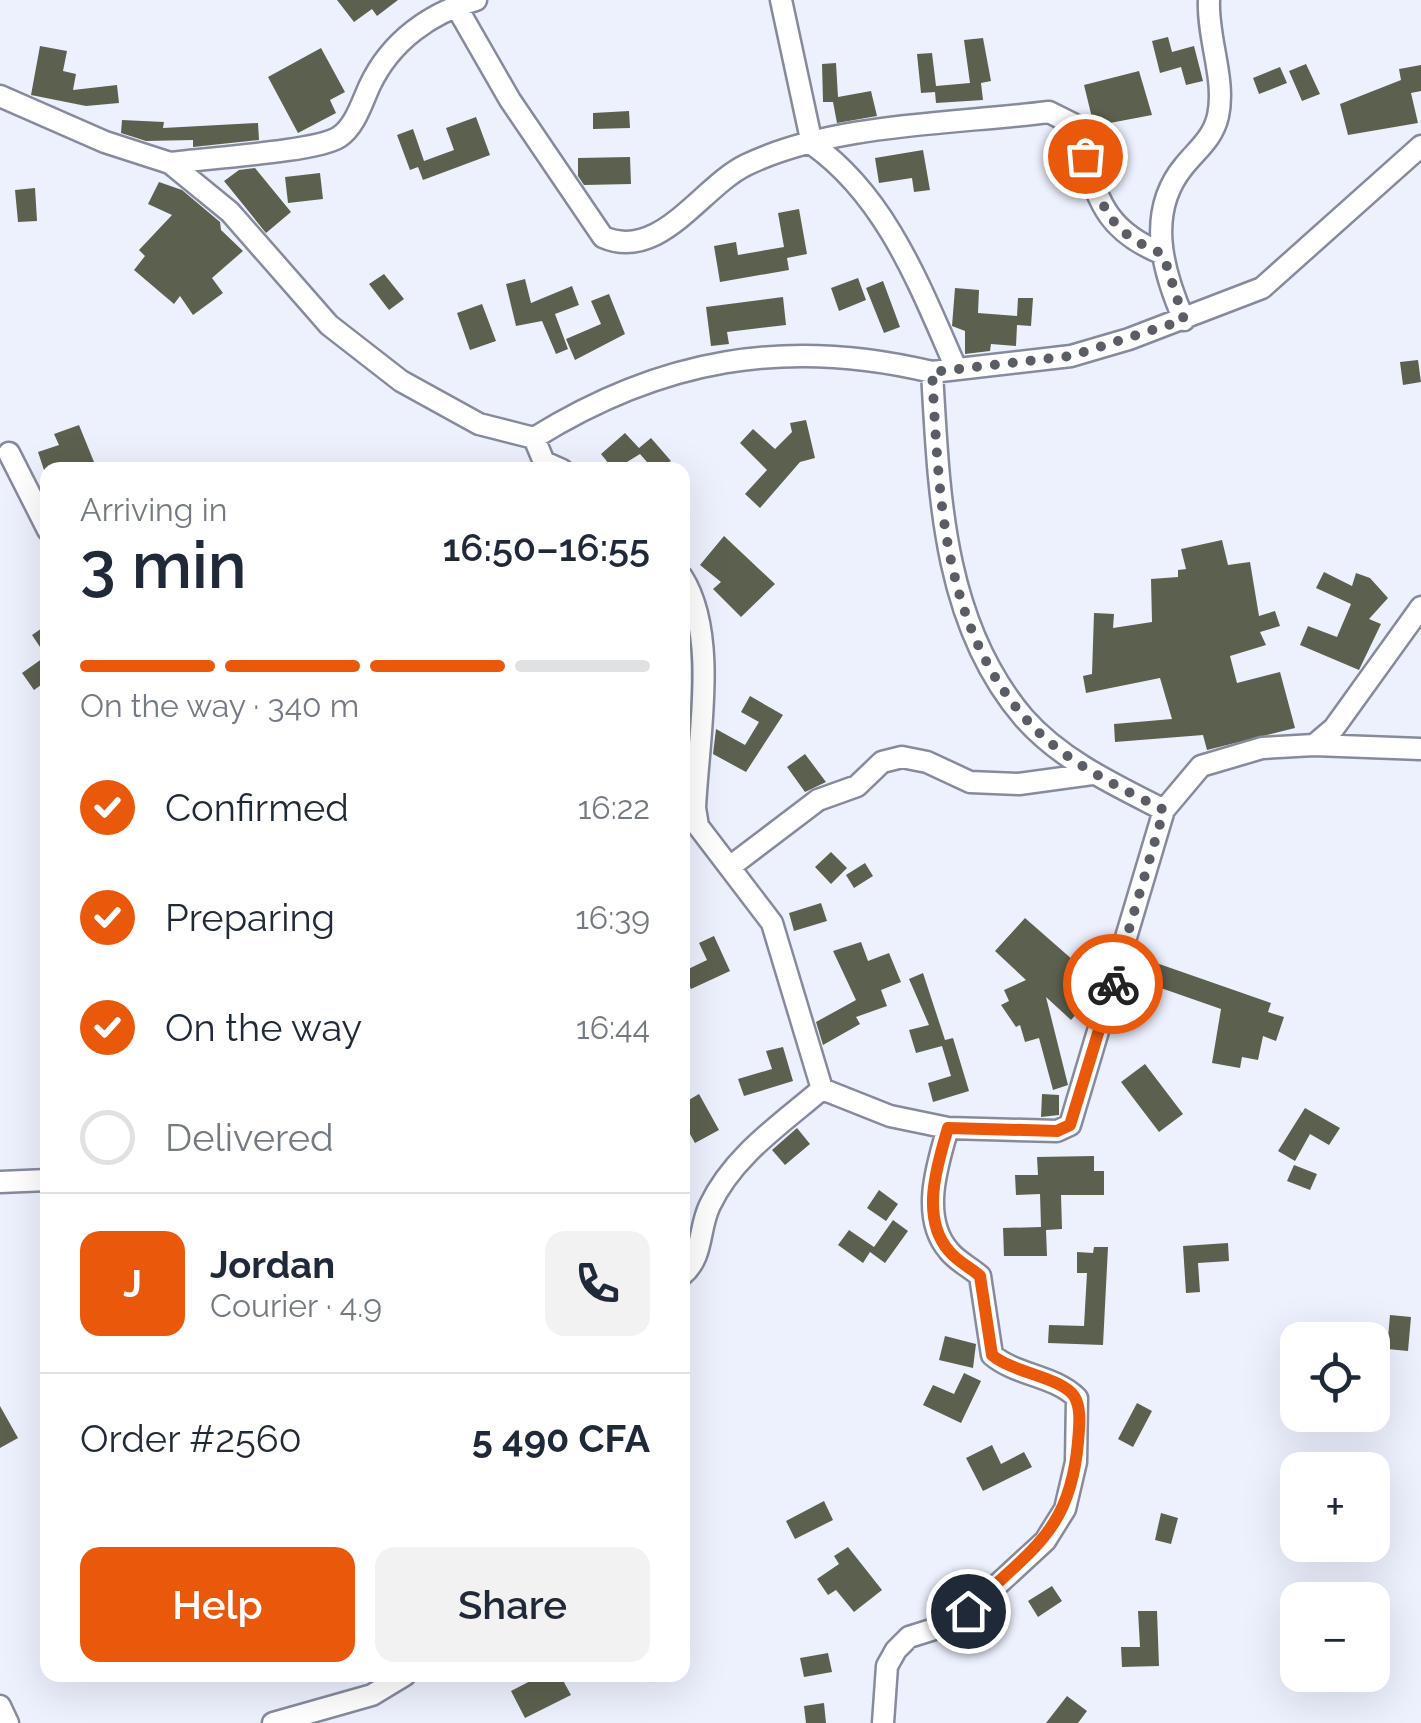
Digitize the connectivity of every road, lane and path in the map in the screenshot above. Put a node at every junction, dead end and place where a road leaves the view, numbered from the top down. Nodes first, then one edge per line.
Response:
1 (781, 0) edge
2 (1208, 0) edge
3 (466, 3) edge
4 (1, 96) edge
5 (812, 144) junction
6 (1421, 146) edge
7 (170, 163) junction
8 (1163, 254) junction
9 (1184, 320) junction
10 (956, 368) junction
11 (932, 372) junction
12 (534, 438) junction
13 (10, 452) dead end
14 (546, 462) edge
15 (40, 514) edge
16 (690, 588) edge
17 (1421, 607) edge
18 (1314, 745) junction
19 (1421, 749) edge
20 (1092, 774) junction
21 (1164, 810) junction
22 (730, 866) junction
23 (822, 1089) junction
24 (948, 1128) junction
25 (40, 1180) edge
26 (0, 1182) edge
27 (690, 1268) edge
28 (393, 1682) edge
29 (0, 1706) edge
30 (8, 1723) edge
31 (272, 1723) edge
32 (883, 1723) edge

1 - 5 street
2 - 8 street
3 - 5 street
3 - 7 street
4 - 7 street
5 - 8 street
5 - 10 street
6 - 9 street
7 - 12 street
8 - 9 street
9 - 10 street
10 - 11 street
11 - 12 street
11 - 20 street
12 - 14 street
13 - 15 street
16 - 22 street
17 - 18 street
18 - 19 street
18 - 21 street
20 - 21 street
20 - 22 street
21 - 24 street
22 - 23 street
23 - 24 street
23 - 27 street
24 - 32 street
25 - 26 street
28 - 31 street
29 - 30 street

